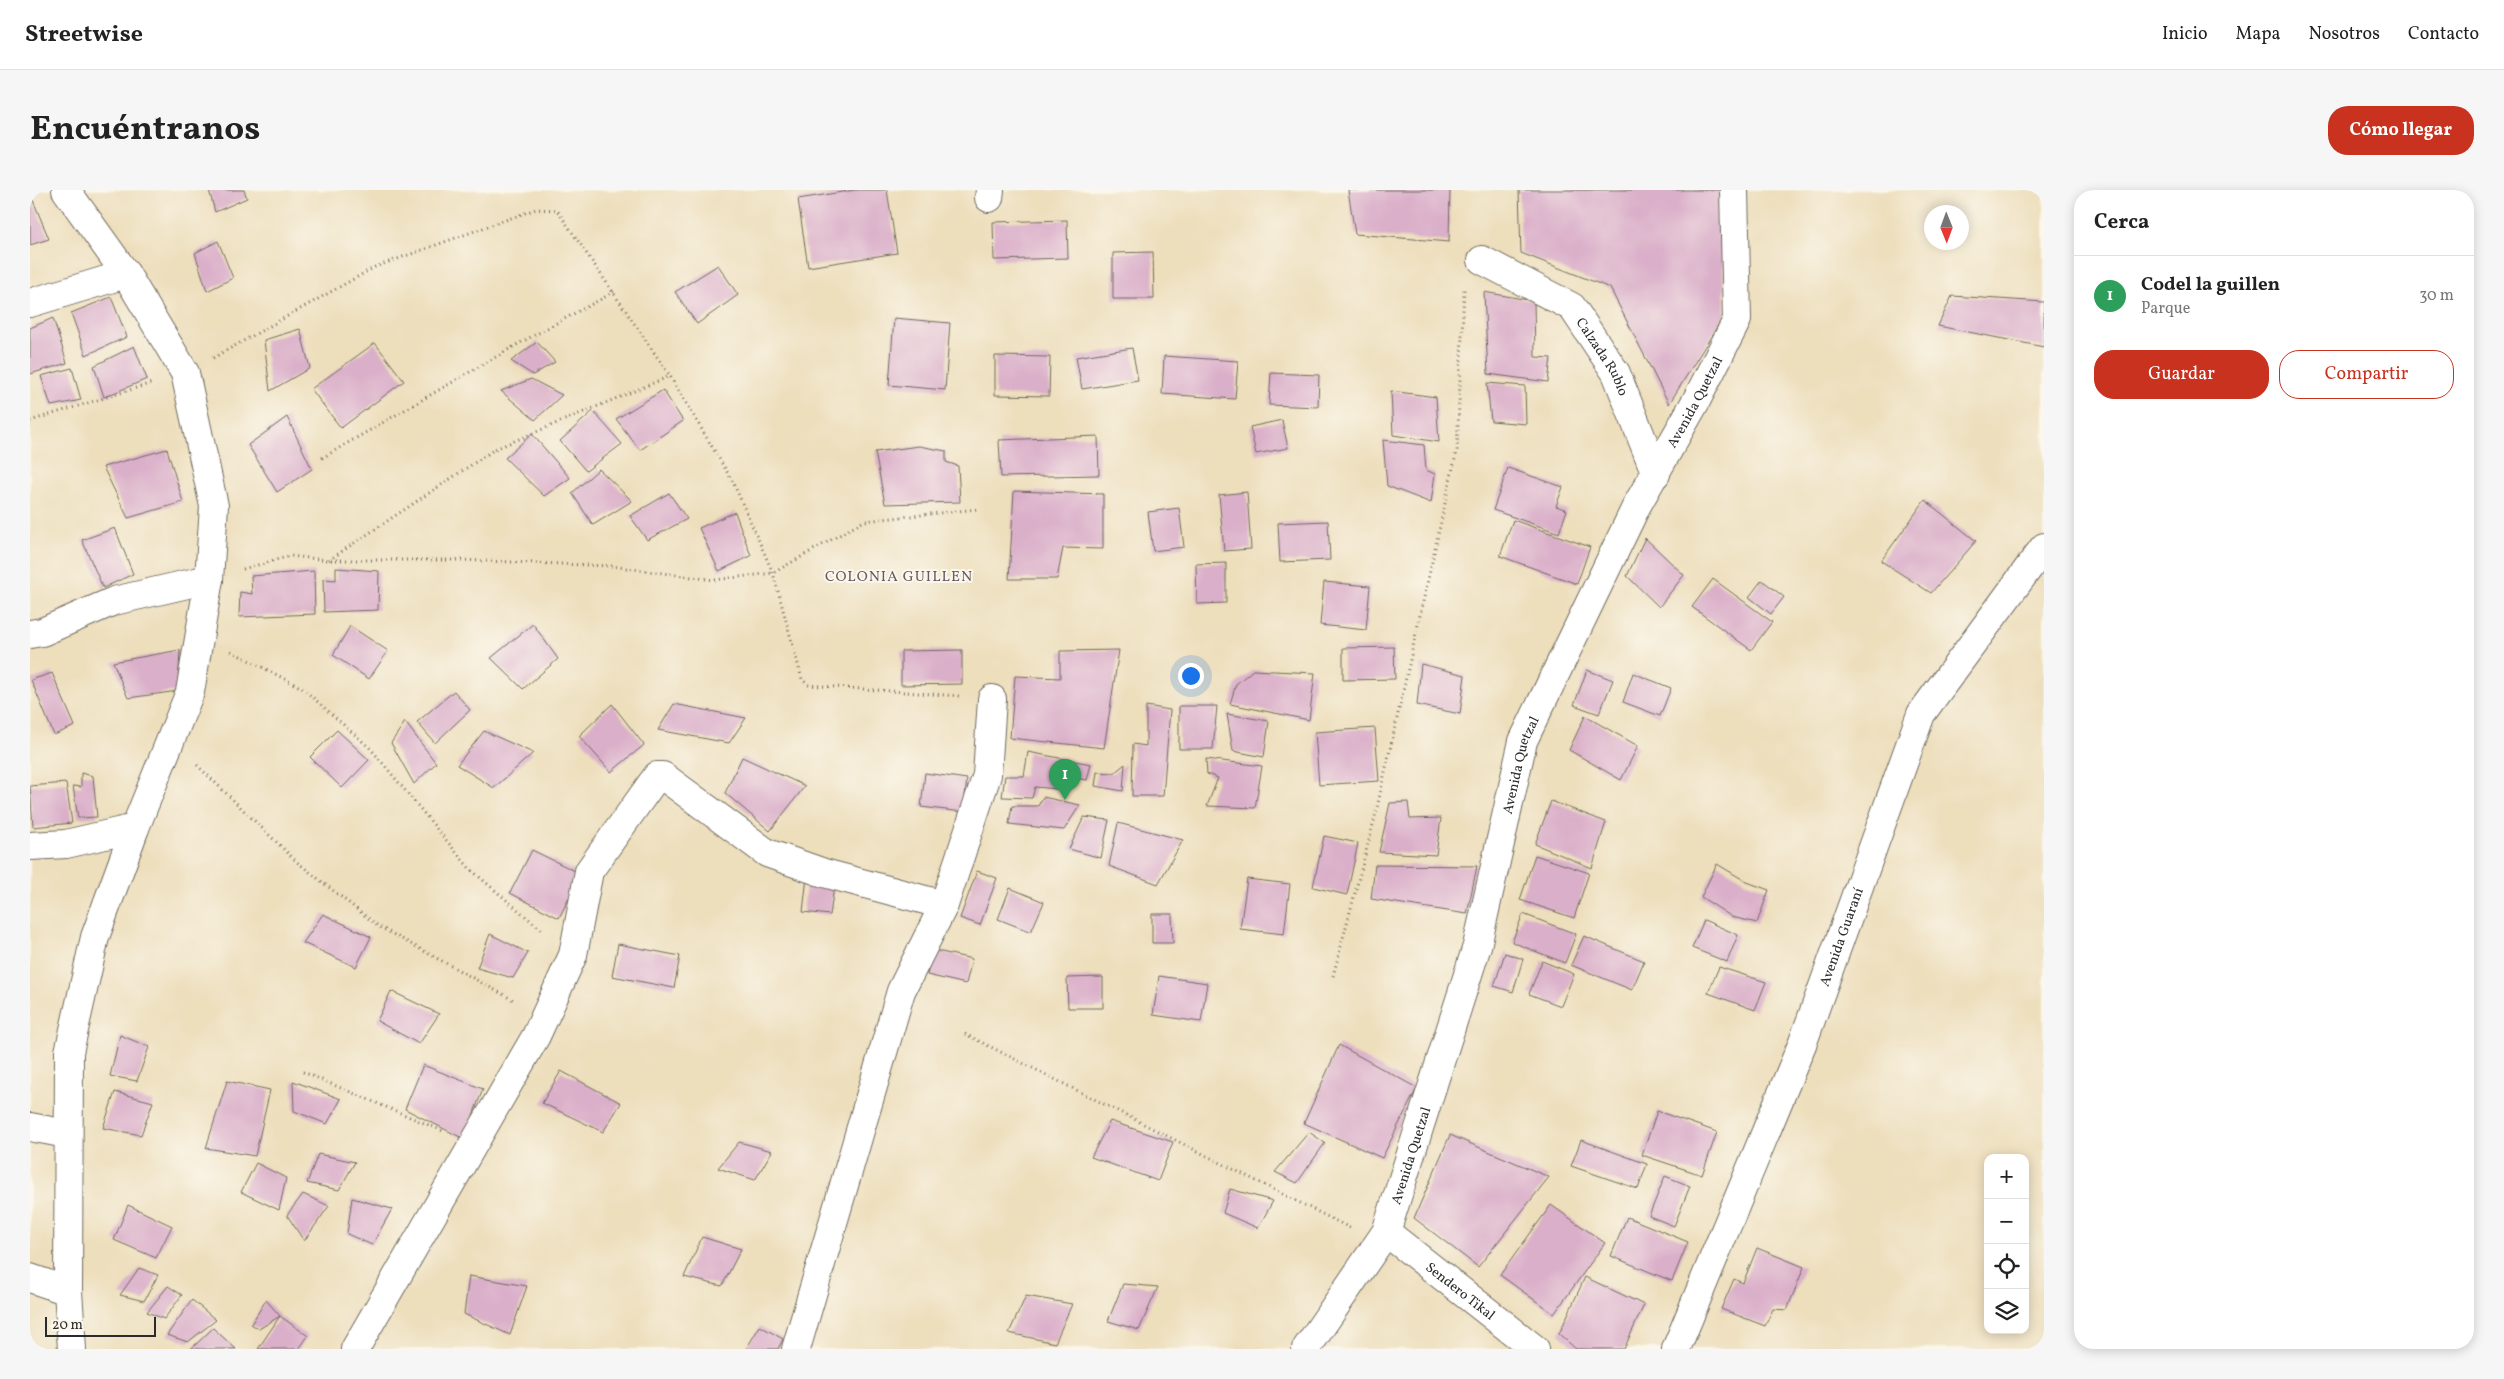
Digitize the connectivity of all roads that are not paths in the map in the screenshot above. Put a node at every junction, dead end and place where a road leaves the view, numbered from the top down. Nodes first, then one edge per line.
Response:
1 (66, 190) edge
2 (1734, 190) edge
3 (1482, 260) road end
4 (126, 274) junction
5 (30, 303) edge
6 (1656, 474) junction
7 (2044, 547) edge
8 (209, 579) junction
9 (30, 634) edge
10 (992, 699) road end
11 (135, 828) junction
12 (30, 846) edge
13 (944, 905) junction
14 (30, 1127) edge
15 (67, 1134) junction
16 (1383, 1237) junction
17 (30, 1278) edge
18 (68, 1291) junction
19 (72, 1349) edge
20 (356, 1349) edge
21 (796, 1349) edge
22 (1306, 1349) edge
23 (1535, 1349) edge
24 (1676, 1349) edge

1 - 4 street
2 - 6 street, Avenida Quetzal
3 - 6 street, Calzada Rublo
4 - 5 street
4 - 8 street
6 - 16 street, Avenida Quetzal
7 - 24 street, Avenida Guaraní
8 - 9 street
8 - 11 street
10 - 13 street
11 - 12 street
11 - 15 street
13 - 20 street
13 - 21 street
14 - 15 street
15 - 18 street
16 - 22 street, Avenida Quetzal
16 - 23 street, Sendero Tikal
17 - 18 street
18 - 19 street

